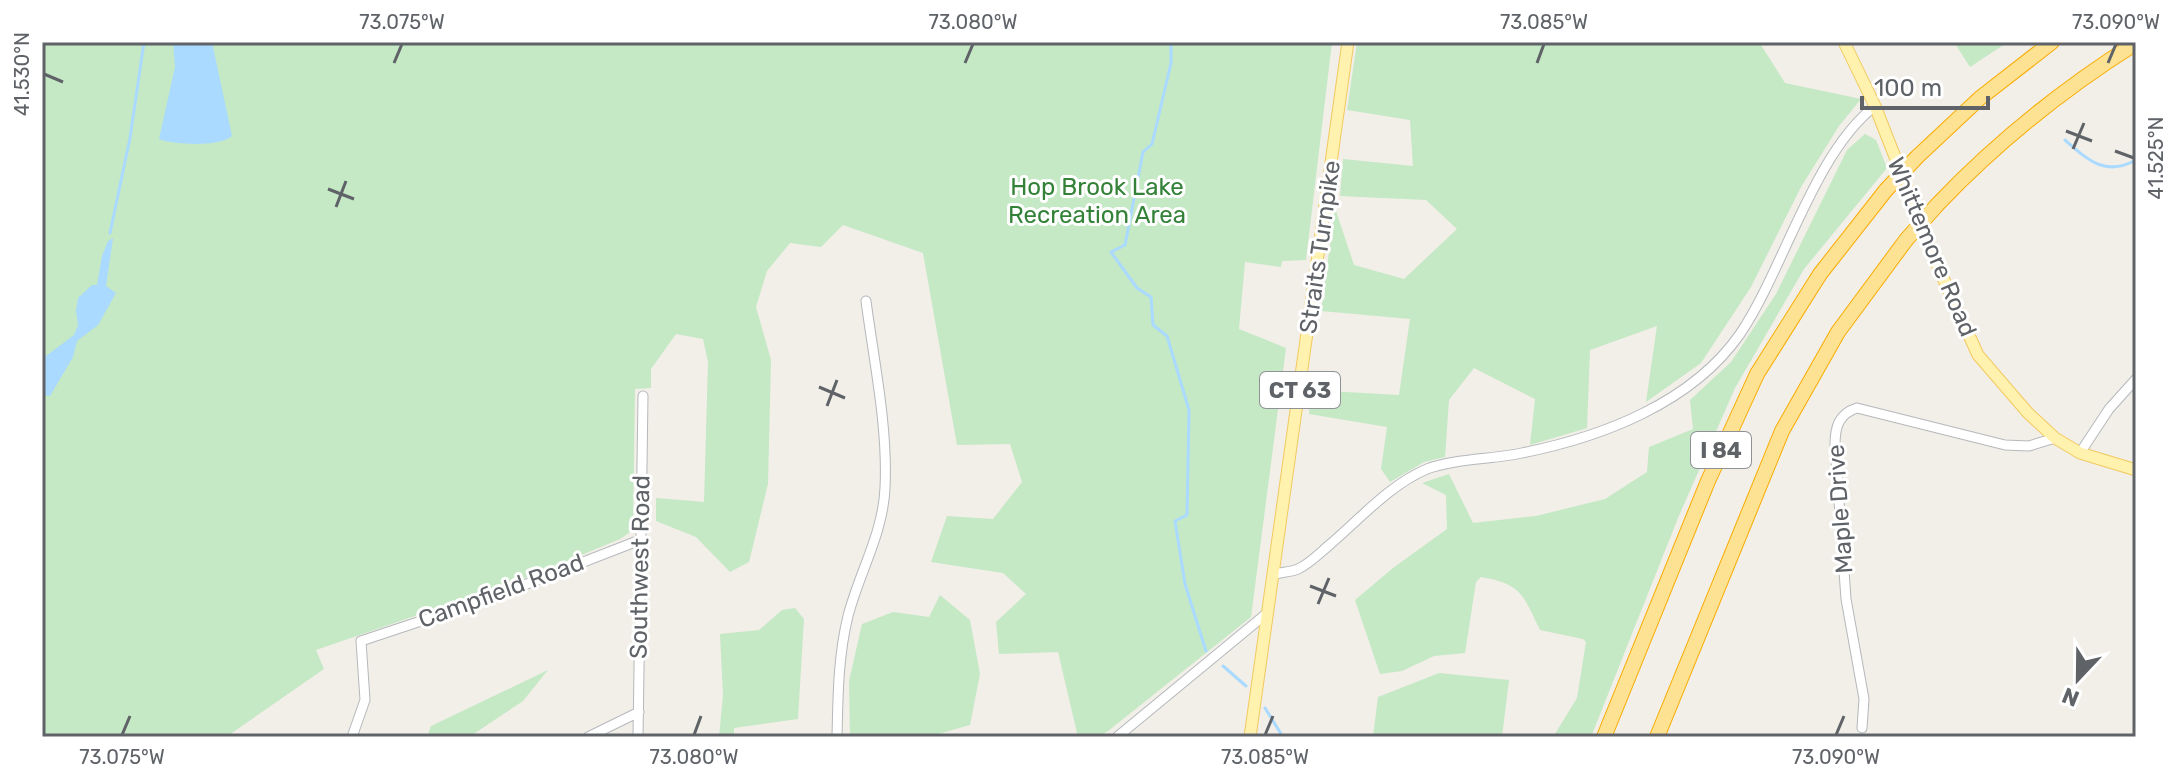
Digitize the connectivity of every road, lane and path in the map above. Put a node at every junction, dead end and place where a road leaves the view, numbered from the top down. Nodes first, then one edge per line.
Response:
1 (1348, 42) edge
2 (1844, 42) edge
3 (2052, 42) edge
4 (2136, 43) edge
5 (1875, 106) junction
6 (866, 301) dead end
7 (2136, 379) edge
8 (643, 396) dead end
9 (2055, 438) junction
10 (2080, 453) junction
11 (2136, 470) edge
12 (640, 540) junction
13 (1275, 574) junction
14 (1266, 614) junction
15 (639, 712) junction
16 (1862, 728) dead end
17 (1118, 736) edge
18 (352, 737) edge
19 (588, 737) edge
20 (638, 737) edge
21 (837, 737) edge
22 (1250, 737) edge
23 (1604, 737) edge
24 (1657, 737) edge

1 - 13 main road, Straits Turnpike / CT 63
2 - 5 main road, Whittemore Road
3 - 23 highway, I 84, bridge
4 - 24 highway, I 84, bridge
5 - 9 main road, Whittemore Road
5 - 13 street
6 - 21 street
7 - 10 street
8 - 12 street, Southwest Road
9 - 10 main road, Whittemore Road
9 - 16 street, Maple Drive
10 - 11 main road, Whittemore Road
12 - 15 street, Southwest Road
12 - 18 street, Campfield Road
13 - 14 main road, Straits Turnpike / CT 63
14 - 17 street
14 - 22 main road, Straits Turnpike / CT 63
15 - 19 street
15 - 20 street, Southwest Road

